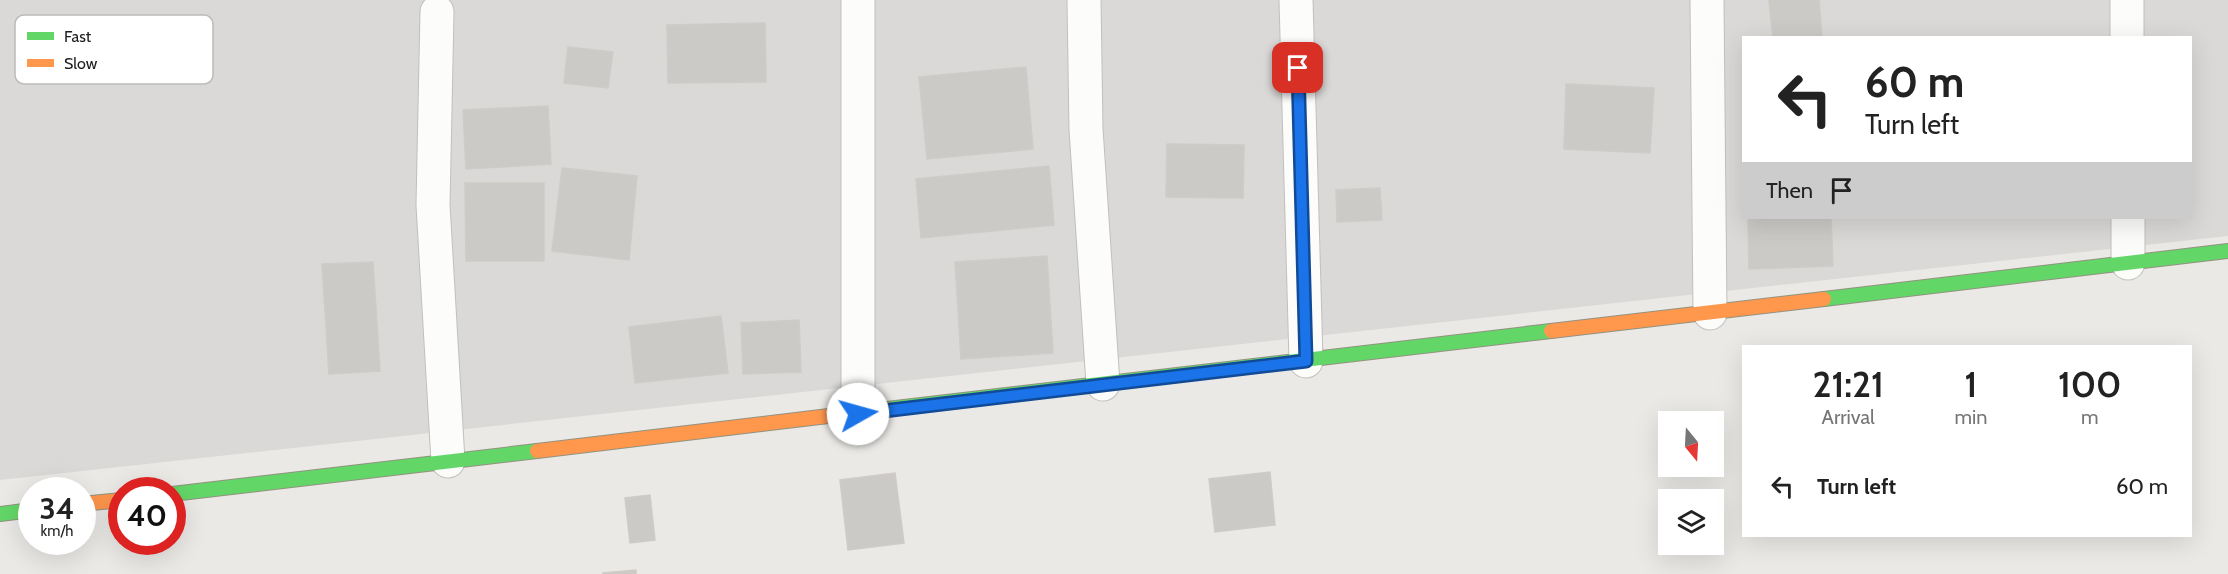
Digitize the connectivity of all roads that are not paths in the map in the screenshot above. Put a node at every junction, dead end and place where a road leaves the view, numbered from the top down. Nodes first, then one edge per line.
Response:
1 (858, 0) edge
2 (1083, 0) edge
3 (1296, 0) edge
4 (1707, 0) edge
5 (2127, 0) edge
6 (437, 12) dead end
7 (2127, 36) edge
8 (2128, 219) edge
9 (2228, 251) edge
10 (2128, 263) junction
11 (1710, 313) junction
12 (1306, 361) junction
13 (1104, 384) junction
14 (858, 414) junction
15 (448, 461) junction
16 (186, 492) edge
17 (18, 512) edge
18 (0, 514) edge

1 - 14 street
2 - 13 street
3 - 12 street
4 - 11 street
5 - 7 street
6 - 15 street
8 - 10 street
9 - 10 street
10 - 11 street
11 - 12 street
12 - 13 street
13 - 14 street
14 - 15 street
15 - 16 street
17 - 18 street

